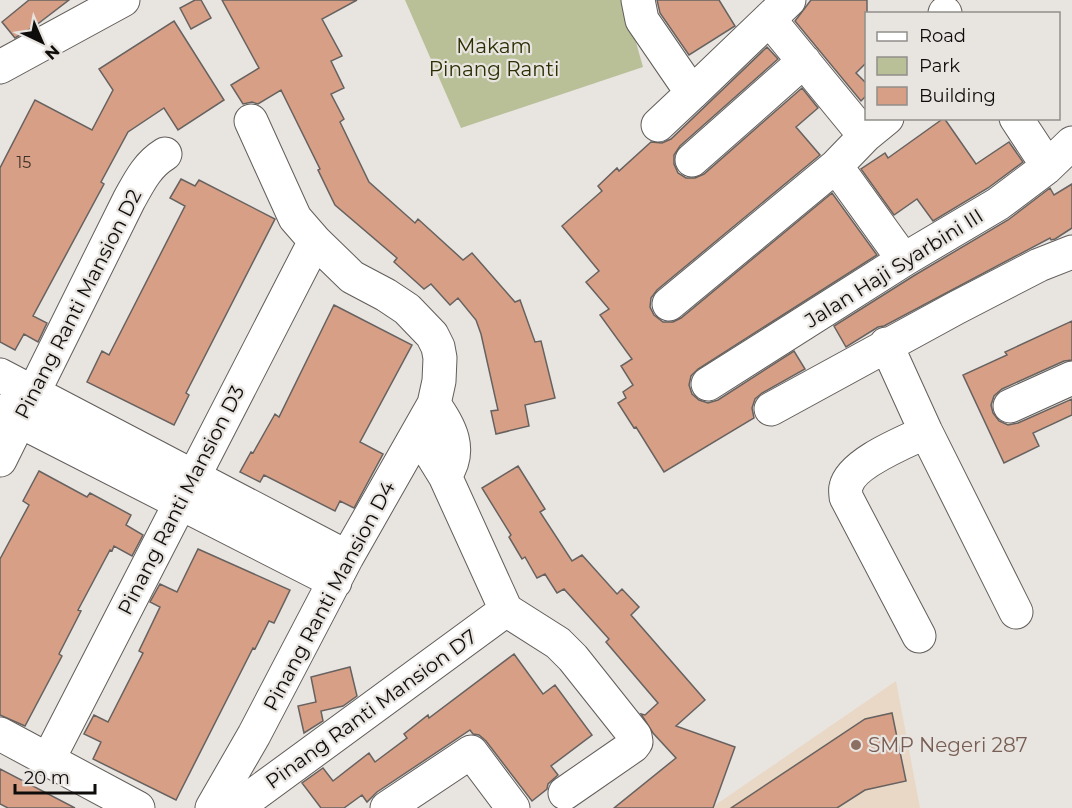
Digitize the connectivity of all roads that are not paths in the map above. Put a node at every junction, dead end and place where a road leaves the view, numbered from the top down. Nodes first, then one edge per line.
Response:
1 (638, 0) edge
2 (112, 2) edge
3 (779, 10) edge
4 (80, 24) junction
5 (804, 61) junction
6 (0, 66) edge
7 (0, 88) edge
8 (692, 93) junction
9 (865, 117) edge
10 (1017, 120) edge
11 (251, 122) dead end
12 (658, 125) dead end
13 (876, 127) edge
14 (1065, 153) edge
15 (165, 154) dead end
16 (692, 160) dead end
17 (836, 166) junction
18 (315, 241) junction
19 (1072, 252) edge
20 (905, 260) junction
21 (669, 304) dead end
22 (886, 345) junction
23 (0, 375) edge
24 (1072, 378) edge
25 (708, 384) dead end
26 (437, 393) junction
27 (1010, 406) dead end
28 (18, 408) edge
29 (771, 409) dead end
30 (926, 432) junction
31 (419, 434) junction
32 (0, 460) edge
33 (445, 476) junction
34 (187, 489) junction
35 (341, 569) junction
36 (506, 610) junction
37 (1016, 612) dead end
38 (919, 636) dead end
39 (0, 734) edge
40 (254, 735) junction
41 (48, 760) junction
42 (285, 774) junction
43 (566, 793) dead end
44 (138, 808) edge
45 (212, 808) edge
46 (236, 808) edge
47 (389, 808) edge
48 (513, 808) edge

1 - 8 street
2 - 4 street
3 - 5 street
3 - 8 street
4 - 6 street
4 - 7 street
5 - 9 street
5 - 16 street
8 - 12 street
10 - 14 street
11 - 18 street
13 - 17 street
14 - 20 street, Jalan Haji Syarbini III
15 - 28 street, Pinang Ranti Mansion D2
17 - 20 street
17 - 21 street
18 - 26 street
18 - 34 street, Pinang Ranti Mansion D3
19 - 22 street
20 - 25 street, Jalan Haji Syarbini III
22 - 29 street
22 - 30 street
23 - 28 street
24 - 27 street
26 - 31 street, Pinang Ranti Mansion D4
26 - 33 street
28 - 32 street, Pinang Ranti Mansion D2
28 - 34 street
30 - 37 street
30 - 38 street
31 - 33 street
31 - 35 street, Pinang Ranti Mansion D4
33 - 36 street
34 - 35 street
34 - 41 street, Pinang Ranti Mansion D3
35 - 40 street, Pinang Ranti Mansion D4
36 - 42 street, Pinang Ranti Mansion D7
36 - 43 street
39 - 41 street
40 - 42 street
40 - 45 street, Pinang Ranti Mansion D4
41 - 44 street
42 - 46 street, Pinang Ranti Mansion D7
47 - 48 street

